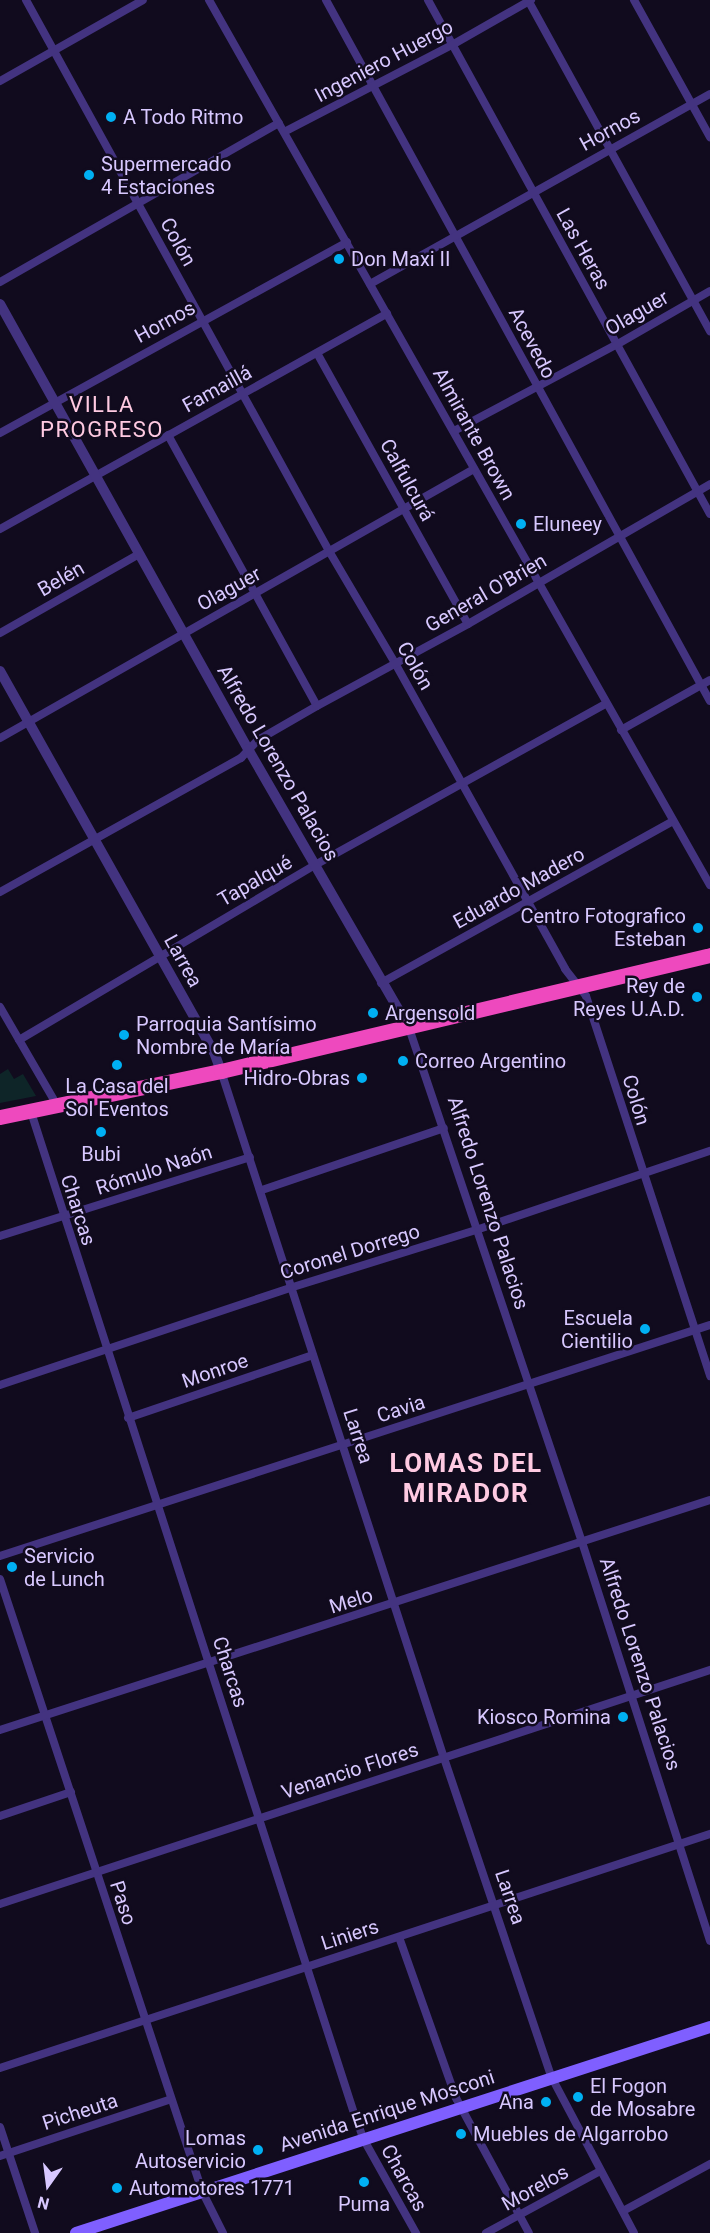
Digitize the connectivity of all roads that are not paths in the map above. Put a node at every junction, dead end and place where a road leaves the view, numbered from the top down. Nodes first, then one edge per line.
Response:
1 (26, 0) edge
2 (143, 0) edge
3 (209, 0) edge
4 (326, 0) edge
5 (428, 0) edge
6 (529, 0) edge
7 (634, 0) edge
8 (452, 45) junction
9 (54, 51) junction
10 (0, 81) edge
11 (374, 87) junction
12 (710, 94) edge
13 (692, 104) junction
14 (279, 123) junction
15 (284, 132) junction
16 (710, 137) edge
17 (611, 149) junction
18 (533, 192) junction
19 (137, 204) junction
20 (455, 236) junction
21 (347, 242) junction
22 (0, 282) edge
23 (370, 284) junction
24 (710, 291) edge
25 (693, 300) junction
26 (0, 304) edge
27 (387, 314) junction
28 (202, 321) junction
29 (710, 332) edge
30 (616, 345) junction
31 (317, 353) junction
32 (536, 386) junction
33 (242, 393) junction
34 (54, 402) junction
35 (453, 431) junction
36 (0, 433) edge
37 (168, 435) junction
38 (474, 469) junction
39 (97, 477) junction
40 (710, 484) edge
41 (698, 491) junction
42 (405, 509) junction
43 (710, 514) edge
44 (0, 529) edge
45 (619, 536) junction
46 (329, 551) junction
47 (139, 554) junction
48 (539, 581) junction
49 (255, 594) junction
50 (468, 624) junction
51 (0, 633) edge
52 (184, 633) junction
53 (395, 663) junction
54 (0, 671) edge
55 (710, 680) edge
56 (701, 685) junction
57 (710, 701) edge
58 (606, 704) junction
59 (317, 706) junction
60 (28, 722) junction
61 (621, 730) junction
62 (0, 738) edge
63 (248, 749) junction
64 (462, 783) junction
65 (672, 822) junction
66 (93, 839) junction
67 (315, 865) junction
68 (709, 882) edge
69 (0, 892) edge
70 (528, 902) junction
71 (710, 954) edge
72 (159, 956) junction
73 (381, 983) junction
74 (577, 986) junction
75 (0, 1007) edge
76 (409, 1028) junction
77 (19, 1040) junction
78 (221, 1071) junction
79 (58, 1107) junction
80 (31, 1112) junction
81 (0, 1118) edge
82 (444, 1128) junction
83 (710, 1151) edge
84 (250, 1157) junction
85 (641, 1172) junction
86 (262, 1190) junction
87 (63, 1217) junction
88 (479, 1229) junction
89 (0, 1236) edge
90 (293, 1287) junction
91 (710, 1325) edge
92 (695, 1330) junction
93 (106, 1350) junction
94 (313, 1355) junction
95 (710, 1376) edge
96 (0, 1385) edge
97 (529, 1385) junction
98 (129, 1418) junction
99 (342, 1445) junction
100 (710, 1500) edge
101 (157, 1505) junction
102 (582, 1542) junction
103 (0, 1556) edge
104 (0, 1580) edge
105 (394, 1605) junction
106 (209, 1662) junction
107 (710, 1671) edge
108 (632, 1696) junction
109 (45, 1715) junction
110 (0, 1730) edge
111 (444, 1758) junction
112 (71, 1792) junction
113 (0, 1816) edge
114 (259, 1817) junction
115 (710, 1834) edge
116 (678, 1844) junction
117 (96, 1873) junction
118 (0, 1904) edge
119 (493, 1905) junction
120 (399, 1936) junction
121 (710, 1941) edge
122 (307, 1967) junction
123 (145, 2020) junction
124 (710, 2027) edge
125 (0, 2068) edge
126 (552, 2078) junction
127 (171, 2099) junction
128 (461, 2108) junction
129 (0, 2127) edge
130 (364, 2140) junction
131 (4, 2155) edge
132 (710, 2164) edge
133 (600, 2171) junction
134 (202, 2192) junction
135 (622, 2211) junction
136 (519, 2215) junction
137 (35, 2233) edge
138 (76, 2233) edge
139 (223, 2233) edge
140 (416, 2233) edge
141 (486, 2233) edge
142 (529, 2233) edge
143 (634, 2233) edge

1 - 9 street, Colón
2 - 9 street
3 - 14 street, Almirante Brown
4 - 11 street, Acevedo
5 - 8 street, Las Heras
6 - 8 street, Ingeniero Huergo
6 - 17 street
7 - 13 street
8 - 11 street, Ingeniero Huergo
8 - 18 street, Las Heras
9 - 10 street
9 - 19 street, Colón
11 - 15 street, Ingeniero Huergo
11 - 20 street, Acevedo
12 - 13 street, Hornos
13 - 16 street
13 - 17 street, Hornos
14 - 15 street, Almirante Brown
14 - 19 street
15 - 21 street, Almirante Brown
17 - 18 street, Hornos
17 - 25 street
18 - 20 street, Hornos
18 - 30 street, Las Heras
19 - 22 street
19 - 28 street, Colón
20 - 23 street, Hornos
20 - 32 street, Acevedo
21 - 23 street, Almirante Brown
21 - 28 street, Hornos
23 - 27 street, Almirante Brown
24 - 25 street, Olaguer
25 - 29 street
25 - 30 street, Olaguer
26 - 34 street, Alfredo Lorenzo Palacios
27 - 31 street, Famaillá
27 - 35 street, Almirante Brown
28 - 33 street, Colón
28 - 34 street, Hornos
30 - 32 street, Olaguer
30 - 41 street, Las Heras
31 - 33 street, Famaillá
31 - 42 street, Calfulcurá
32 - 35 street, Olaguer
32 - 45 street, Acevedo
33 - 37 street, Famaillá
33 - 46 street, Colón
34 - 36 street, Hornos
34 - 39 street, Alfredo Lorenzo Palacios
35 - 38 street, Almirante Brown
37 - 39 street, Famaillá
37 - 49 street
38 - 42 street, Olaguer
38 - 48 street, Almirante Brown
39 - 44 street, Famaillá
39 - 47 street, Alfredo Lorenzo Palacios
40 - 41 street, General O'Brien
41 - 43 street, Las Heras
41 - 45 street, General O'Brien
42 - 46 street, Olaguer
42 - 50 street, Calfulcurá
45 - 48 street, General O'Brien
45 - 56 street, Acevedo
46 - 49 street, Olaguer
46 - 53 street, Colón
47 - 51 street, Belén
47 - 52 street, Alfredo Lorenzo Palacios
48 - 50 street, General O'Brien
48 - 58 street, Almirante Brown
49 - 52 street, Olaguer
49 - 59 street
50 - 53 street, General O'Brien
52 - 60 street, Olaguer
52 - 63 street, Alfredo Lorenzo Palacios
53 - 59 street, General O'Brien
53 - 64 street, Colón
54 - 60 street, Larrea
55 - 56 street
56 - 57 street, Acevedo
56 - 61 street
58 - 61 street, Almirante Brown
58 - 64 street, Tapalqué
59 - 63 street, General O'Brien
60 - 62 street, Olaguer
60 - 66 street, Larrea
61 - 65 street, Almirante Brown
63 - 66 street, General O'Brien
63 - 67 street, Alfredo Lorenzo Palacios
64 - 67 street, Tapalqué
64 - 70 street, Colón
65 - 68 street, Almirante Brown
65 - 70 street, Eduardo Madero
66 - 69 street, General O'Brien
66 - 72 street, Larrea
67 - 72 street, Tapalqué
67 - 73 street, Alfredo Lorenzo Palacios
70 - 73 street, Eduardo Madero
70 - 74 street, Colón
71 - 74 highway
72 - 77 street, Tapalqué
72 - 78 street, Larrea
73 - 76 street, Alfredo Lorenzo Palacios
74 - 76 highway
74 - 85 street, Colón
75 - 77 street
76 - 78 highway
76 - 82 street, Alfredo Lorenzo Palacios
77 - 79 street
78 - 79 highway
78 - 84 street, Larrea
79 - 80 highway
80 - 81 highway
80 - 87 street, Charcas
82 - 86 street
82 - 88 street, Alfredo Lorenzo Palacios
83 - 85 street, Coronel Dorrego
84 - 86 street, Larrea
84 - 87 street, Rómulo Naón
85 - 88 street, Coronel Dorrego
85 - 92 street, Colón
86 - 90 street, Larrea
87 - 89 street, Rómulo Naón
87 - 93 street, Charcas
88 - 90 street, Coronel Dorrego
88 - 97 street, Alfredo Lorenzo Palacios
90 - 93 street, Coronel Dorrego
90 - 94 street, Larrea
91 - 92 street, Cavia
92 - 95 street, Colón
92 - 97 street, Cavia
93 - 96 street, Coronel Dorrego
93 - 98 street, Charcas
94 - 98 street, Monroe
94 - 99 street, Larrea
97 - 99 street, Cavia
97 - 102 street, Alfredo Lorenzo Palacios
98 - 101 street, Charcas
99 - 101 street, Cavia
99 - 105 street, Larrea
100 - 102 street, Melo
101 - 103 street, Cavia
101 - 106 street, Charcas
102 - 105 street, Melo
102 - 108 street, Alfredo Lorenzo Palacios
104 - 109 street, Paso
105 - 106 street, Melo
105 - 111 street, Larrea
106 - 109 street, Melo
106 - 114 street, Charcas
107 - 108 street, Venancio Flores
108 - 111 street, Venancio Flores
108 - 116 street, Alfredo Lorenzo Palacios
109 - 110 street, Melo
109 - 112 street, Paso
111 - 114 street, Venancio Flores
111 - 119 street, Larrea
112 - 113 street
112 - 117 street, Paso
114 - 117 street, Venancio Flores
114 - 122 street, Charcas
115 - 116 street, Liniers
116 - 119 street, Liniers
116 - 121 street, Alfredo Lorenzo Palacios
117 - 118 street, Venancio Flores
117 - 123 street, Paso
119 - 120 street, Liniers
119 - 126 street, Larrea
120 - 122 street, Liniers
120 - 128 street
122 - 123 street, Liniers
122 - 130 street, Charcas
123 - 125 street, Liniers
123 - 127 street, Paso
124 - 126 main road, Avenida Enrique Mosconi
126 - 128 main road, Avenida Enrique Mosconi
126 - 133 street, Larrea
127 - 131 street, Picheuta
127 - 134 street, Paso
128 - 130 main road, Avenida Enrique Mosconi
128 - 136 street
129 - 131 street
130 - 134 main road, Avenida Enrique Mosconi
130 - 140 street, Charcas
131 - 137 street
132 - 135 street
133 - 135 street, Larrea
133 - 136 street, Morelos
134 - 138 main road, Avenida Enrique Mosconi
134 - 139 street, Paso
135 - 143 street, Larrea
136 - 141 street, Morelos
136 - 142 street

